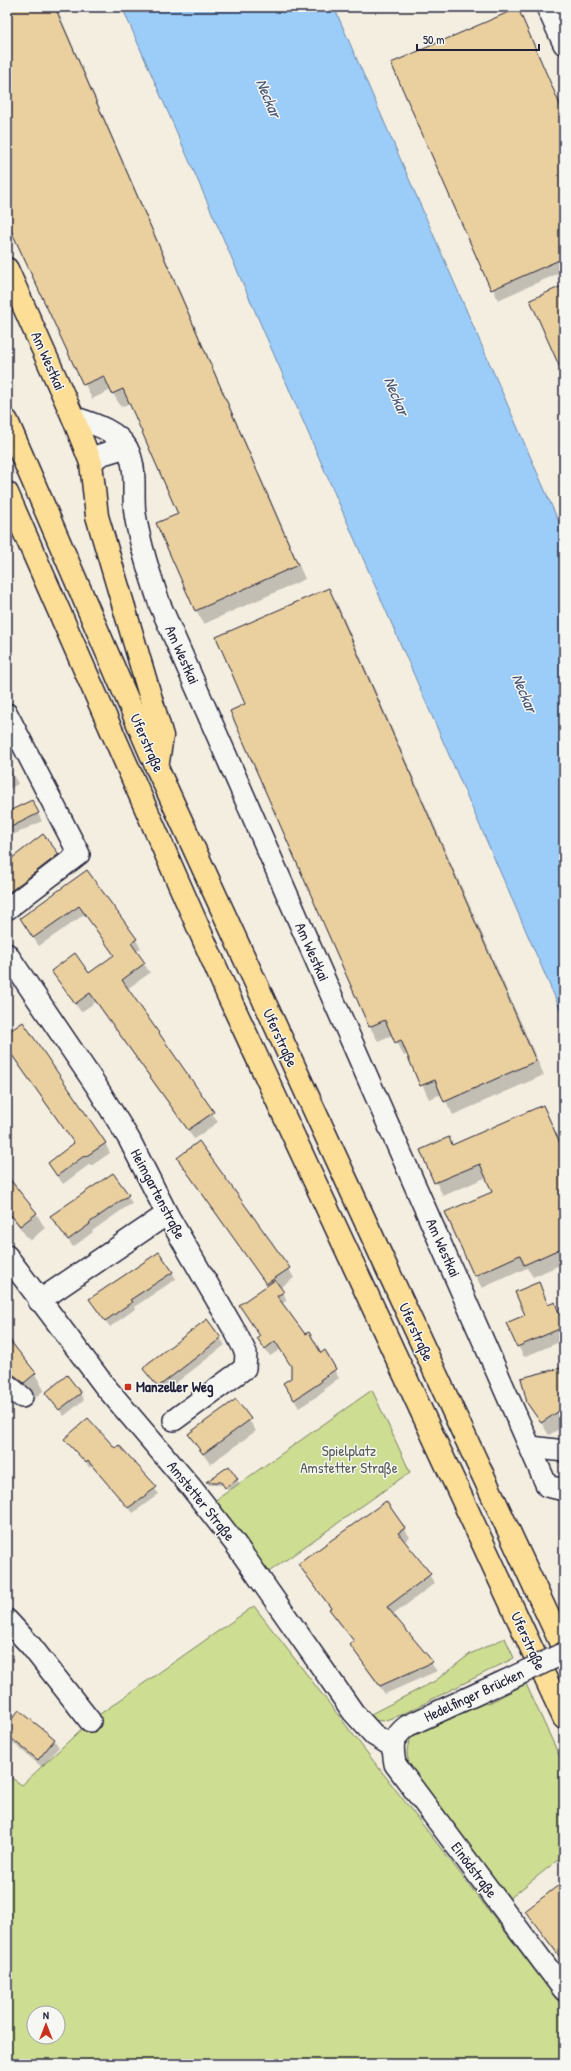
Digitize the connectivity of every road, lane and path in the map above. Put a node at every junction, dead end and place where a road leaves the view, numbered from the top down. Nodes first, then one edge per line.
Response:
1 (547, 7) edge
2 (564, 44) edge
3 (7, 269) edge
4 (73, 416) junction
5 (7, 421) edge
6 (126, 447) junction
7 (91, 463) junction
8 (7, 493) edge
9 (7, 714) edge
10 (157, 768) junction
11 (7, 910) edge
12 (7, 954) edge
13 (167, 1214) junction
14 (7, 1256) edge
15 (39, 1300) junction
16 (174, 1420) dead end
17 (531, 1446) junction
18 (564, 1451) edge
19 (564, 1488) edge
20 (7, 1620) edge
21 (564, 1650) edge
22 (564, 1653) edge
23 (564, 1718) edge
24 (90, 1721) dead end
25 (392, 1746) junction
26 (564, 1990) edge

1 - 2 street
3 - 4 main road, Am Westkai
4 - 6 street, Am Westkai
4 - 7 main road
5 - 10 main road, Uferstraße
6 - 7 street
6 - 17 street, Am Westkai
7 - 10 main road
8 - 23 main road, Uferstraße
9 - 11 street
10 - 21 main road, Uferstraße
12 - 13 street, Heimgartenstraße
13 - 15 street
13 - 16 street, Heimgartenstraße
14 - 15 street, Amstetter Straße
15 - 25 street, Amstetter Straße
17 - 18 street
17 - 19 street, Am Westkai
20 - 24 street
22 - 25 street, Hedelfinger Brücken, bridge
25 - 26 street, Einödstraße

